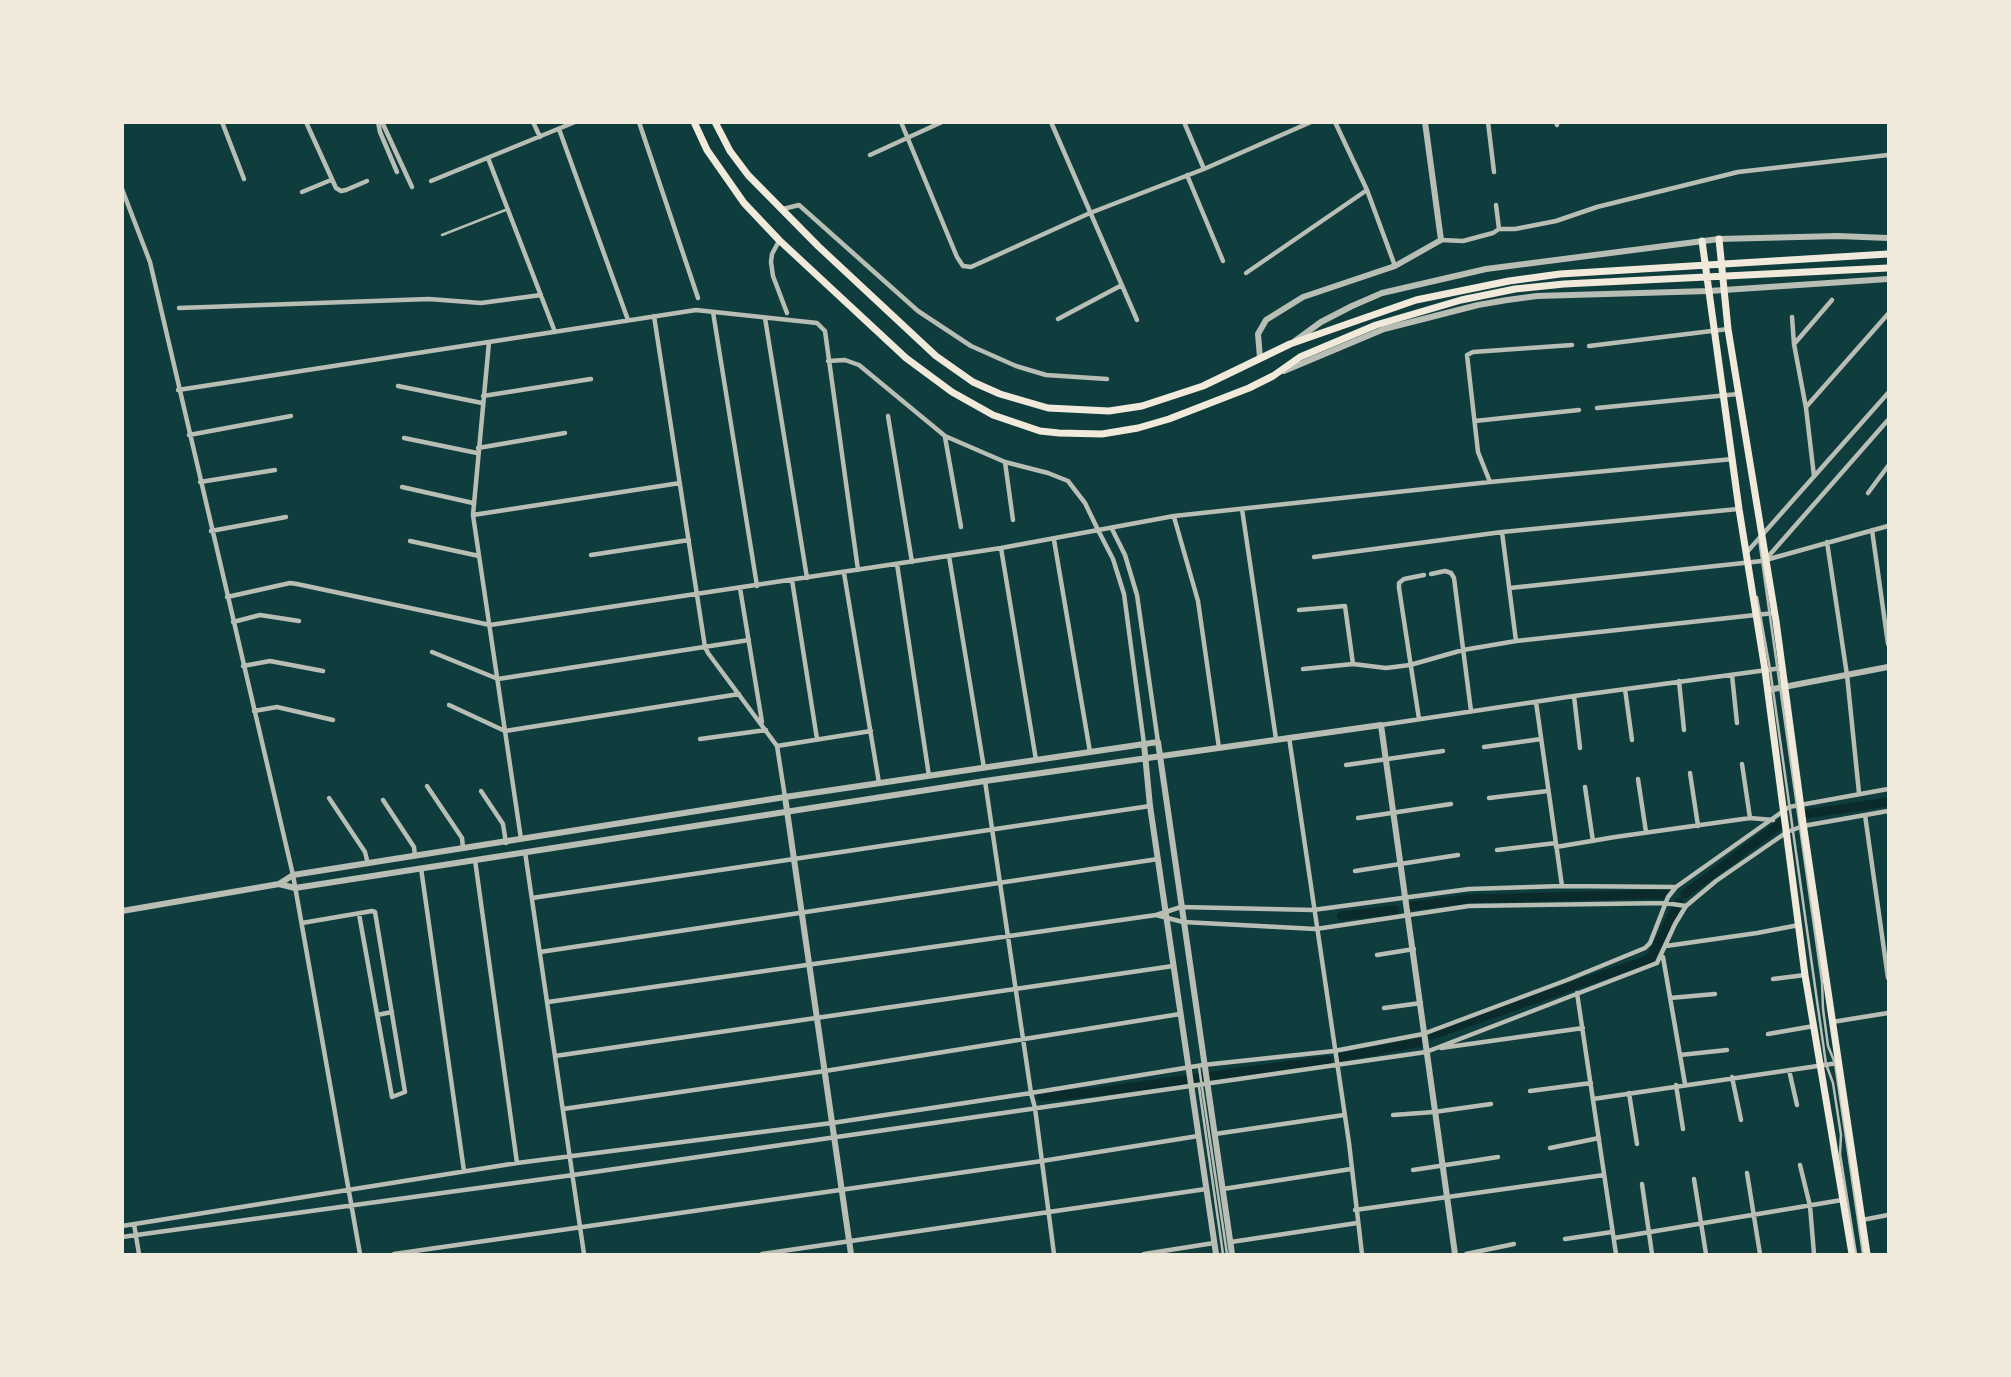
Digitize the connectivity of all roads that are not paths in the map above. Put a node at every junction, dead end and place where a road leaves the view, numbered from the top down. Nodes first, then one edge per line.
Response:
1 (222, 122) edge
2 (306, 122) edge
3 (380, 122) edge
4 (534, 122) edge
5 (575, 122) edge
6 (639, 122) edge
7 (694, 122) edge
8 (715, 122) edge
9 (901, 122) edge
10 (942, 122) edge
11 (1051, 122) edge
12 (1184, 122) edge
13 (1311, 122) edge
14 (1335, 122) edge
15 (1425, 122) edge
16 (1488, 122) edge
17 (559, 129) junction
18 (540, 137) junction
19 (907, 137) junction
20 (870, 155) dead end
21 (1888, 155) edge
22 (488, 158) junction
23 (1204, 169) junction
24 (1494, 172) dead end
25 (397, 173) dead end
26 (1187, 175) junction
27 (244, 179) dead end
28 (331, 180) junction
29 (366, 181) dead end
30 (431, 181) dead end
31 (412, 187) dead end
32 (122, 189) edge
33 (1367, 190) junction
34 (302, 192) dead end
35 (1496, 205) dead end
36 (508, 209) junction
37 (782, 209) junction
38 (1090, 213) junction
39 (1499, 229) junction
40 (442, 234) dead end
41 (1888, 238) edge
42 (1719, 239) junction
43 (779, 240) junction
44 (1441, 240) junction
45 (1702, 241) junction
46 (1888, 254) edge
47 (1223, 261) dead end
48 (1395, 266) junction
49 (1888, 268) edge
50 (1246, 273) dead end
51 (1888, 279) edge
52 (1122, 285) junction
53 (1724, 290) junction
54 (1709, 291) junction
55 (541, 295) junction
56 (698, 298) dead end
57 (1832, 300) dead end
58 (179, 308) dead end
59 (713, 312) junction
60 (787, 313) dead end
61 (1888, 314) edge
62 (654, 316) junction
63 (1792, 317) dead end
64 (765, 318) junction
65 (1058, 318) dead end
66 (628, 320) junction
67 (1137, 320) dead end
68 (1728, 329) junction
69 (1714, 331) junction
70 (555, 332) junction
71 (489, 342) junction
72 (1290, 344) junction
73 (1794, 344) junction
74 (1572, 345) dead end
75 (1589, 346) dead end
76 (1260, 358) junction
77 (828, 361) junction
78 (1273, 376) junction
79 (591, 379) dead end
80 (1107, 379) dead end
81 (398, 386) dead end
82 (178, 390) junction
83 (1888, 393) edge
84 (1738, 394) junction
85 (483, 396) junction
86 (1724, 396) junction
87 (482, 403) junction
88 (1597, 408) dead end
89 (1806, 408) junction
90 (1579, 410) dead end
91 (291, 416) dead end
92 (888, 416) dead end
93 (1888, 420) edge
94 (1475, 421) junction
95 (565, 433) dead end
96 (189, 435) junction
97 (945, 436) junction
98 (404, 438) dead end
99 (478, 451) junction
100 (1733, 459) junction
101 (1005, 462) junction
102 (1888, 466) edge
103 (275, 470) dead end
104 (1814, 477) junction
105 (200, 482) junction
106 (1490, 482) junction
107 (680, 483) junction
108 (402, 487) dead end
109 (1868, 493) dead end
110 (473, 503) junction
111 (1242, 509) junction
112 (1739, 509) junction
113 (473, 515) junction
114 (1174, 516) junction
115 (286, 517) dead end
116 (1013, 520) dead end
117 (1888, 526) edge
118 (961, 527) dead end
119 (1112, 529) junction
120 (1872, 530) junction
121 (211, 531) junction
122 (1099, 532) junction
123 (1502, 532) junction
124 (1761, 537) junction
125 (689, 540) junction
126 (1054, 540) junction
127 (410, 541) dead end
128 (1827, 542) junction
129 (1001, 548) junction
130 (1746, 552) junction
131 (591, 555) dead end
132 (479, 556) junction
133 (949, 556) junction
134 (1314, 556) dead end
135 (1764, 561) junction
136 (912, 562) junction
137 (1748, 563) junction
138 (897, 564) junction
139 (858, 570) junction
140 (844, 573) junction
141 (1431, 574) dead end
142 (1424, 575) dead end
143 (807, 578) junction
144 (792, 580) junction
145 (757, 586) junction
146 (740, 588) junction
147 (1510, 588) junction
148 (697, 595) junction
149 (227, 597) junction
150 (1299, 610) dead end
151 (1772, 613) junction
152 (1759, 615) junction
153 (299, 621) dead end
154 (233, 622) junction
155 (490, 625) junction
156 (748, 640) junction
157 (1516, 641) junction
158 (1888, 644) edge
159 (705, 647) junction
160 (1463, 650) junction
161 (432, 652) dead end
162 (1353, 664) junction
163 (1410, 665) junction
164 (243, 666) junction
165 (1888, 667) edge
166 (1780, 668) junction
167 (1303, 669) dead end
168 (1768, 670) junction
169 (323, 671) dead end
170 (1732, 674) junction
171 (1847, 675) junction
172 (498, 679) junction
173 (1679, 681) junction
174 (1776, 688) junction
175 (1625, 689) junction
176 (739, 694) junction
177 (1574, 696) junction
178 (1536, 702) junction
179 (449, 705) dead end
180 (254, 711) junction
181 (1471, 711) junction
182 (1419, 719) junction
183 (333, 720) dead end
184 (1737, 723) dead end
185 (1381, 725) junction
186 (764, 728) junction
187 (1684, 730) dead end
188 (505, 731) junction
189 (871, 731) junction
190 (1289, 737) junction
191 (817, 739) junction
192 (1276, 739) junction
193 (1541, 739) junction
194 (700, 740) dead end
195 (1632, 740) dead end
196 (1158, 742) junction
197 (1144, 744) junction
198 (777, 746) junction
199 (1484, 747) dead end
200 (1580, 748) dead end
201 (1219, 749) junction
202 (1443, 751) dead end
203 (1090, 752) junction
204 (1146, 757) junction
205 (1161, 757) junction
206 (1036, 760) junction
207 (1385, 760) junction
208 (1742, 764) dead end
209 (1346, 765) dead end
210 (984, 768) junction
211 (1690, 773) dead end
212 (929, 776) junction
213 (1638, 779) dead end
214 (985, 781) junction
215 (879, 783) junction
216 (427, 786) dead end
217 (1585, 787) dead end
218 (1888, 789) edge
219 (481, 791) dead end
220 (1548, 791) junction
221 (1858, 793) junction
222 (785, 797) junction
223 (329, 798) dead end
224 (1489, 798) dead end
225 (383, 800) dead end
226 (1451, 804) dead end
227 (1797, 804) junction
228 (1150, 806) junction
229 (1786, 808) junction
230 (1888, 811) edge
231 (787, 812) junction
232 (1393, 814) junction
233 (1865, 815) junction
234 (1359, 818) dead end
235 (1749, 818) junction
236 (1773, 820) junction
237 (1698, 825) junction
238 (1801, 827) junction
239 (992, 830) junction
240 (1789, 831) junction
241 (1646, 832) junction
242 (522, 840) junction
243 (1593, 841) junction
244 (506, 843) junction
245 (1556, 845) junction
246 (463, 849) junction
247 (1497, 850) dead end
248 (526, 852) junction
249 (1458, 855) dead end
250 (415, 857) junction
251 (794, 859) junction
252 (1158, 859) junction
253 (475, 860) junction
254 (1400, 863) junction
255 (368, 864) junction
256 (421, 869) junction
257 (1355, 871) dead end
258 (293, 874) junction
259 (1000, 882) junction
260 (279, 884) junction
261 (1562, 886) junction
262 (1676, 887) junction
263 (295, 888) junction
264 (1404, 897) junction
265 (532, 898) junction
266 (1665, 903) junction
267 (1686, 906) junction
268 (1181, 907) junction
269 (1313, 910) junction
270 (122, 911) edge
271 (802, 911) junction
272 (359, 914) junction
273 (1166, 914) junction
274 (1408, 914) junction
275 (1183, 922) junction
276 (302, 923) junction
277 (1799, 925) junction
278 (1316, 929) junction
279 (1008, 936) junction
280 (1666, 946) junction
281 (1414, 948) junction
282 (540, 952) junction
283 (1662, 954) junction
284 (1377, 955) dead end
285 (810, 965) junction
286 (1173, 966) junction
287 (1805, 975) junction
288 (1888, 978) edge
289 (1773, 979) dead end
290 (1016, 989) junction
291 (1577, 993) junction
292 (1714, 994) dead end
293 (1670, 998) junction
294 (548, 1002) junction
295 (1421, 1003) junction
296 (1384, 1008) dead end
297 (392, 1012) junction
298 (1888, 1013) edge
299 (1180, 1014) junction
300 (377, 1015) junction
301 (817, 1018) junction
302 (1832, 1022) junction
303 (1814, 1027) junction
304 (1583, 1028) junction
305 (1423, 1034) junction
306 (1768, 1034) dead end
307 (1023, 1039) junction
308 (1727, 1050) dead end
309 (1334, 1051) junction
310 (1429, 1051) junction
311 (1680, 1055) junction
312 (555, 1056) junction
313 (1837, 1063) junction
314 (1823, 1064) junction
315 (1201, 1065) junction
316 (1337, 1066) junction
317 (1187, 1068) junction
318 (1790, 1070) junction
319 (825, 1071) junction
320 (1732, 1077) junction
321 (1591, 1083) junction
322 (1199, 1084) junction
323 (1685, 1084) junction
324 (1676, 1085) junction
325 (1530, 1091) dead end
326 (1031, 1093) junction
327 (1629, 1093) junction
328 (1593, 1099) junction
329 (1491, 1104) dead end
330 (1797, 1105) dead end
331 (1035, 1108) junction
332 (563, 1109) junction
333 (1434, 1112) junction
334 (1344, 1115) junction
335 (1393, 1115) dead end
336 (1741, 1119) dead end
337 (832, 1123) junction
338 (1684, 1129) dead end
339 (1214, 1134) junction
340 (1198, 1136) junction
341 (834, 1137) junction
342 (1599, 1138) junction
343 (1637, 1144) dead end
344 (1550, 1148) dead end
345 (569, 1155) junction
346 (1498, 1157) dead end
347 (1042, 1161) junction
348 (517, 1163) junction
349 (1442, 1165) junction
350 (1800, 1165) dead end
351 (1350, 1169) junction
352 (1413, 1170) dead end
353 (464, 1171) junction
354 (1747, 1173) dead end
355 (573, 1175) junction
356 (1604, 1175) junction
357 (1694, 1179) dead end
358 (1642, 1184) dead end
359 (842, 1189) junction
360 (1206, 1189) junction
361 (1222, 1189) junction
362 (348, 1191) junction
363 (1446, 1196) junction
364 (1842, 1200) junction
365 (350, 1206) junction
366 (1810, 1206) junction
367 (1355, 1210) junction
368 (1049, 1214) junction
369 (1754, 1214) junction
370 (1888, 1215) edge
371 (1862, 1220) junction
372 (1357, 1223) junction
373 (134, 1224) junction
374 (1702, 1225) junction
375 (122, 1226) edge
376 (580, 1229) junction
377 (1649, 1233) junction
378 (136, 1235) junction
379 (1613, 1235) junction
380 (122, 1237) edge
381 (1565, 1239) dead end
382 (849, 1241) junction
383 (1230, 1242) junction
384 (1214, 1243) junction
385 (1514, 1244) dead end
386 (1166, 1253) edge
387 (139, 1255) edge
388 (360, 1255) edge
389 (394, 1255) edge
390 (584, 1255) edge
391 (762, 1255) edge
392 (851, 1255) edge
393 (1054, 1255) edge
394 (1144, 1255) edge
395 (1216, 1255) edge
396 (1227, 1255) edge
397 (1362, 1255) edge
398 (1455, 1255) edge
399 (1466, 1255) edge
400 (1616, 1255) edge
401 (1652, 1255) edge
402 (1706, 1255) edge
403 (1760, 1255) edge
404 (1814, 1255) edge
405 (1854, 1255) edge
406 (1865, 1255) edge

1 - 27 street
2 - 28 street
3 - 25 street
3 - 31 street
4 - 18 street
5 - 17 street
6 - 56 street
7 - 43 main road
8 - 37 main road
9 - 19 street
10 - 19 street
11 - 38 street
12 - 23 street
13 - 23 street
14 - 33 street
15 - 44 street
16 - 24 street
17 - 18 street
17 - 66 street
18 - 22 street
19 - 20 street
19 - 38 street
21 - 39 street
22 - 30 street
22 - 36 street
23 - 26 street
26 - 38 street
26 - 47 street
28 - 29 street
28 - 34 street
32 - 82 street
33 - 48 street
33 - 50 street
35 - 39 street
36 - 40 lane
36 - 55 street
37 - 76 main road
37 - 80 street
38 - 52 street
39 - 44 street
41 - 42 street
42 - 45 street
42 - 53 main road
43 - 60 street
43 - 78 main road
44 - 48 street
45 - 54 main road
45 - 72 street
46 - 72 main road
48 - 76 street
49 - 78 main road
51 - 53 street
52 - 65 street
52 - 67 street
53 - 54 street
53 - 68 main road
54 - 69 main road
54 - 78 street
55 - 58 street
55 - 70 street
57 - 73 street
59 - 62 street
59 - 64 street
59 - 145 street
61 - 89 street
62 - 66 street
62 - 107 street
63 - 73 street
64 - 77 street
64 - 143 street
66 - 70 street
68 - 69 street
68 - 84 main road
69 - 75 street
69 - 86 main road
70 - 71 street
71 - 82 street
71 - 85 street
72 - 76 main road
73 - 89 street
74 - 94 street
77 - 97 street
77 - 139 street
79 - 85 street
81 - 87 street
82 - 96 street
83 - 104 street
84 - 86 street
84 - 124 main road
85 - 87 street
86 - 88 street
86 - 100 main road
87 - 99 street
89 - 104 street
90 - 94 street
91 - 96 street
92 - 136 street
93 - 135 street
94 - 106 street
95 - 99 street
96 - 105 street
97 - 101 street
97 - 118 street
98 - 99 street
99 - 110 street
100 - 106 street
100 - 112 main road
101 - 116 street
101 - 122 street
102 - 109 street
103 - 105 street
104 - 124 street
105 - 121 street
106 - 111 street
107 - 113 street
107 - 125 street
108 - 110 street
110 - 113 street
111 - 114 street
111 - 192 street
112 - 123 street
112 - 130 main road
113 - 132 street
114 - 119 street
114 - 201 street
115 - 121 street
117 - 120 street
119 - 122 street
119 - 196 street
120 - 128 street
120 - 158 street
121 - 149 street
122 - 126 street
122 - 197 street
123 - 134 street
123 - 147 street
124 - 130 street
124 - 135 main road
125 - 131 street
125 - 148 street
126 - 129 street
126 - 203 street
127 - 132 street
128 - 135 street
128 - 171 street
129 - 133 street
129 - 206 street
130 - 137 main road
132 - 155 street
133 - 136 street
133 - 210 street
135 - 137 street
135 - 151 main road
135 - 151 lane
136 - 138 street
137 - 147 street
137 - 152 main road
138 - 139 street
138 - 212 street
139 - 140 street
140 - 143 street
140 - 189 street
141 - 160 street
142 - 163 street
143 - 144 street
144 - 145 street
144 - 191 street
145 - 146 street
146 - 148 street
146 - 156 street
147 - 157 street
148 - 155 street
148 - 159 street
149 - 154 street
149 - 155 street
150 - 162 street
151 - 152 street
151 - 166 main road
152 - 157 street
152 - 168 main road
153 - 154 street
154 - 164 street
155 - 172 street
156 - 159 street
156 - 186 street
157 - 160 street
159 - 172 street
159 - 176 street
160 - 163 street
160 - 181 street
161 - 172 street
162 - 163 street
162 - 167 street
163 - 182 street
164 - 169 street
164 - 180 street
165 - 171 street
166 - 168 street
166 - 174 main road
168 - 170 street
168 - 174 main road
170 - 173 street
170 - 184 street
171 - 174 street
171 - 221 street
172 - 188 street
173 - 175 street
173 - 187 street
174 - 227 main road
174 - 229 main road
175 - 177 street
175 - 195 street
176 - 186 street
176 - 188 street
177 - 178 street
177 - 200 street
178 - 181 street
178 - 193 street
179 - 188 street
180 - 183 street
180 - 258 street
181 - 182 street
182 - 185 street
185 - 190 street
185 - 207 street
186 - 194 street
186 - 198 street
188 - 242 street
189 - 191 street
189 - 215 street
190 - 192 street
190 - 269 street
191 - 198 street
192 - 201 street
193 - 199 street
193 - 220 street
196 - 197 street
196 - 205 street
197 - 203 street
197 - 204 street
198 - 222 street
201 - 205 street
202 - 207 street
203 - 206 street
204 - 205 street
204 - 214 street
204 - 228 street
205 - 268 street
206 - 210 street
207 - 209 street
207 - 232 street
208 - 235 street
210 - 212 street
211 - 237 street
212 - 215 street
213 - 241 street
214 - 231 street
214 - 239 street
215 - 222 street
216 - 246 street
217 - 243 street
218 - 221 street
219 - 244 street
220 - 224 street
220 - 245 street
221 - 227 street
222 - 231 street
222 - 242 street
223 - 255 street
225 - 250 street
226 - 232 street
227 - 229 street
227 - 238 main road
228 - 239 street
228 - 252 street
229 - 236 street
229 - 240 main road
230 - 233 street
231 - 248 street
231 - 251 street
232 - 234 street
232 - 254 street
233 - 238 street
233 - 288 street
235 - 236 street
235 - 237 street
236 - 262 street
237 - 241 street
238 - 240 street
238 - 302 main road
238 - 313 lane
239 - 251 street
239 - 259 street
240 - 267 street
240 - 277 main road
240 - 314 lane
241 - 243 street
242 - 244 street
243 - 245 street
244 - 246 street
245 - 247 street
245 - 261 street
246 - 250 street
248 - 253 street
248 - 265 street
249 - 254 street
250 - 255 street
251 - 265 street
251 - 271 street
252 - 259 street
252 - 273 street
253 - 256 street
253 - 348 street
254 - 257 street
254 - 264 street
255 - 258 street
256 - 263 street
256 - 353 street
258 - 260 street
258 - 263 street
259 - 271 street
259 - 279 street
260 - 263 street
260 - 270 street
261 - 262 street
261 - 264 street
262 - 266 street
263 - 276 street
264 - 269 street
264 - 274 street
265 - 282 street
266 - 267 street
266 - 274 street
266 - 305 street
267 - 280 street
268 - 269 street
268 - 273 street
268 - 275 street
269 - 278 street
271 - 282 street
271 - 285 street
272 - 276 street
272 - 297 street
272 - 300 street
273 - 275 street
273 - 279 street
273 - 286 street
274 - 278 street
274 - 281 street
275 - 278 street
275 - 315 street
276 - 362 street
277 - 280 street
277 - 287 main road
278 - 309 street
279 - 285 street
279 - 290 street
280 - 283 street
281 - 284 street
281 - 295 street
282 - 294 street
283 - 291 street
283 - 293 street
285 - 294 street
285 - 301 street
286 - 290 street
286 - 299 street
287 - 289 street
287 - 303 main road
290 - 301 street
290 - 307 street
291 - 304 street
291 - 310 street
292 - 293 street
293 - 311 street
294 - 312 street
295 - 296 street
295 - 305 street
297 - 300 street
297 - 300 street
298 - 302 street
299 - 307 street
299 - 317 street
301 - 312 street
301 - 319 street
302 - 313 main road
303 - 306 street
303 - 314 main road
304 - 310 street
304 - 321 street
305 - 309 street
305 - 310 street
307 - 319 street
307 - 326 street
308 - 311 street
309 - 315 street
309 - 316 street
310 - 316 street
310 - 333 street
311 - 323 street
312 - 332 street
313 - 314 street
313 - 371 main road
313 - 406 lane
314 - 318 street
314 - 364 main road
314 - 405 lane
315 - 317 street
315 - 322 street
316 - 322 street
316 - 334 street
317 - 322 street
317 - 326 street
318 - 320 street
318 - 330 street
319 - 332 street
319 - 337 street
320 - 323 street
320 - 336 street
321 - 325 street
321 - 328 street
322 - 331 street
322 - 339 street
322 - 340 street
322 - 396 lane
323 - 324 street
324 - 327 street
324 - 338 street
326 - 331 street
326 - 337 street
327 - 328 street
327 - 343 street
328 - 342 street
329 - 333 street
331 - 341 street
331 - 347 street
332 - 345 street
333 - 335 street
333 - 349 street
334 - 339 street
334 - 351 street
337 - 341 street
337 - 345 street
339 - 361 street
340 - 347 street
340 - 360 street
341 - 355 street
341 - 359 street
342 - 344 street
342 - 356 street
345 - 348 street
345 - 355 street
346 - 349 street
347 - 359 street
347 - 368 street
348 - 353 street
349 - 352 street
349 - 363 street
350 - 366 street
351 - 361 street
351 - 367 street
353 - 362 street
354 - 369 street
355 - 365 street
355 - 376 street
356 - 363 street
356 - 379 street
357 - 374 street
358 - 377 street
359 - 376 street
359 - 382 street
360 - 368 street
360 - 384 street
361 - 383 street
362 - 365 street
362 - 373 street
363 - 367 street
363 - 398 street
364 - 366 street
364 - 405 main road
365 - 378 street
365 - 388 street
366 - 369 street
366 - 404 street
367 - 372 street
368 - 382 street
368 - 393 street
369 - 374 street
369 - 403 street
370 - 371 street
371 - 406 main road
372 - 383 street
372 - 397 street
373 - 375 street
373 - 378 street
374 - 377 street
374 - 402 street
376 - 389 street
376 - 390 street
377 - 379 street
377 - 401 street
378 - 380 street
378 - 387 street
379 - 381 street
379 - 400 street
382 - 391 street
382 - 392 street
383 - 396 street
384 - 386 street
384 - 395 street
385 - 399 street
386 - 394 street

